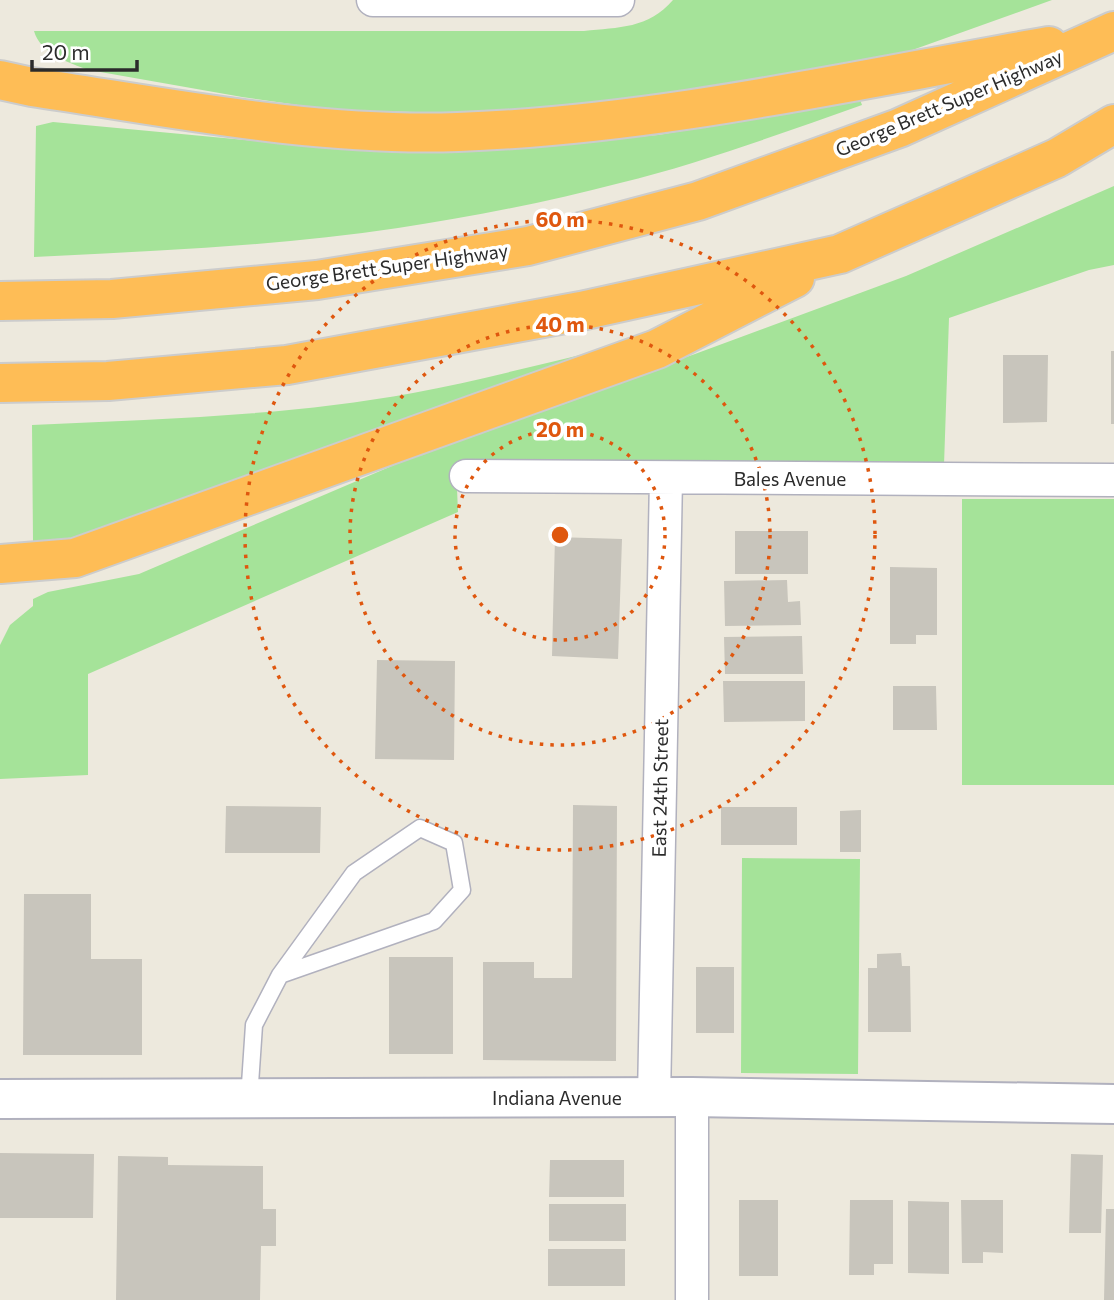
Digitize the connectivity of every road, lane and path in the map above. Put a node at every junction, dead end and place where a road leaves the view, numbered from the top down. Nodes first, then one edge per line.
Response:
1 (373, 0) edge
2 (618, 0) edge
3 (1110, 33) edge
4 (0, 79) edge
5 (1114, 124) edge
6 (840, 254) junction
7 (0, 301) edge
8 (0, 383) edge
9 (466, 476) dead end
10 (666, 478) junction
11 (1114, 480) edge
12 (0, 564) edge
13 (281, 975) junction
14 (692, 1097) junction
15 (654, 1098) junction
16 (0, 1099) edge
17 (249, 1099) junction
18 (1114, 1104) edge
19 (692, 1300) edge

1 - 2 street
3 - 4 highway
3 - 7 highway, George Brett Super Highway
5 - 6 highway
6 - 8 highway
6 - 12 highway
9 - 10 street, Bales Avenue
10 - 11 street, Bales Avenue
10 - 15 street, East 24th Street
13 - 13 lane
13 - 17 lane
14 - 15 street, Indiana Avenue
14 - 18 street, Indiana Avenue
14 - 19 street
15 - 17 street, Indiana Avenue
16 - 17 street, Indiana Avenue

